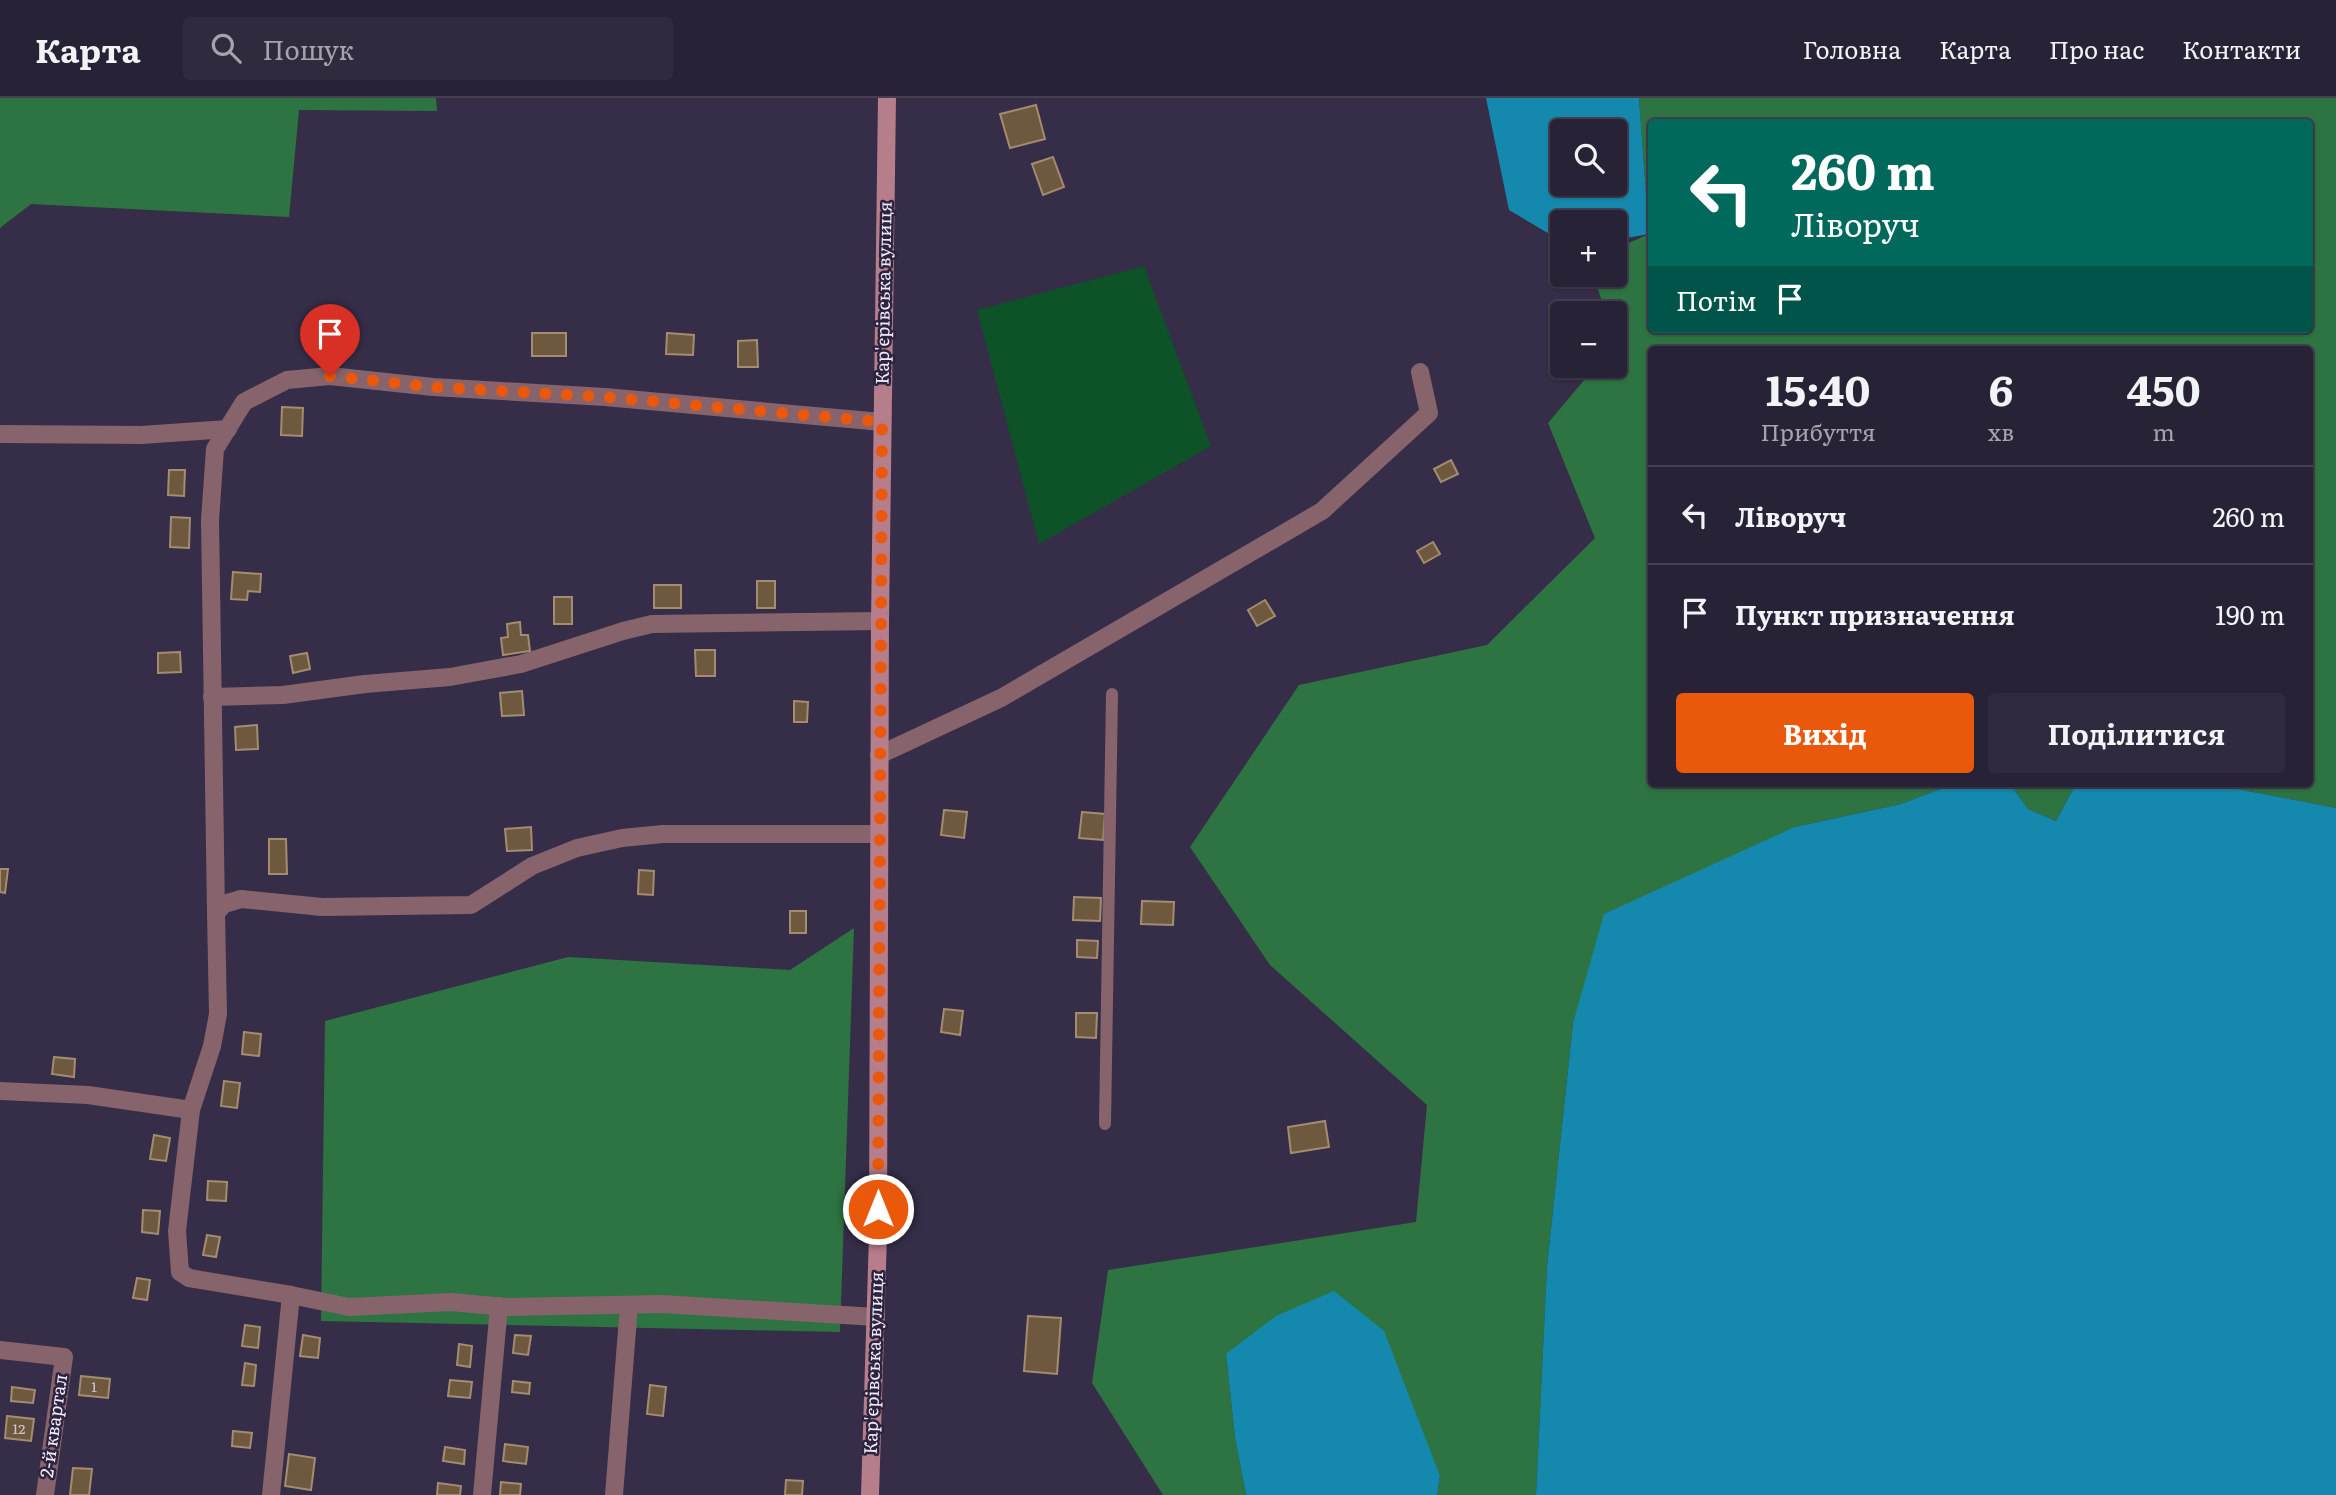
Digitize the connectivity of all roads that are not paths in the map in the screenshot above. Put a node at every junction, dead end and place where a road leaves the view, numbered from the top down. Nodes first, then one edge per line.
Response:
1 (887, 98) edge
2 (1420, 372) dead end
3 (882, 422) junction
4 (228, 429) junction
5 (0, 434) edge
6 (880, 621) junction
7 (1112, 694) dead end
8 (212, 696) junction
9 (879, 755) junction
10 (879, 834) junction
11 (216, 913) junction
12 (0, 1091) edge
13 (191, 1110) junction
14 (1105, 1124) dead end
15 (291, 1294) junction
16 (629, 1305) junction
17 (499, 1306) junction
18 (876, 1317) junction
19 (0, 1350) edge
20 (45, 1495) edge
21 (271, 1495) edge
22 (482, 1495) edge
23 (614, 1495) edge
24 (870, 1495) edge

1 - 3 street, Кар'єрівська вулиця
2 - 9 street
3 - 4 street
3 - 6 street, Кар'єрівська вулиця
4 - 5 street
4 - 8 street
6 - 8 street
6 - 9 street, Кар'єрівська вулиця
7 - 14 lane
8 - 11 street
9 - 10 street, Кар'єрівська вулиця
10 - 11 street
10 - 18 street, Кар'єрівська вулиця
11 - 13 street
12 - 13 street
13 - 15 street
15 - 17 street
15 - 21 street
16 - 17 street
16 - 18 street
16 - 23 street
17 - 22 street
18 - 24 street, Кар'єрівська вулиця
19 - 20 street, 2-й квартал

